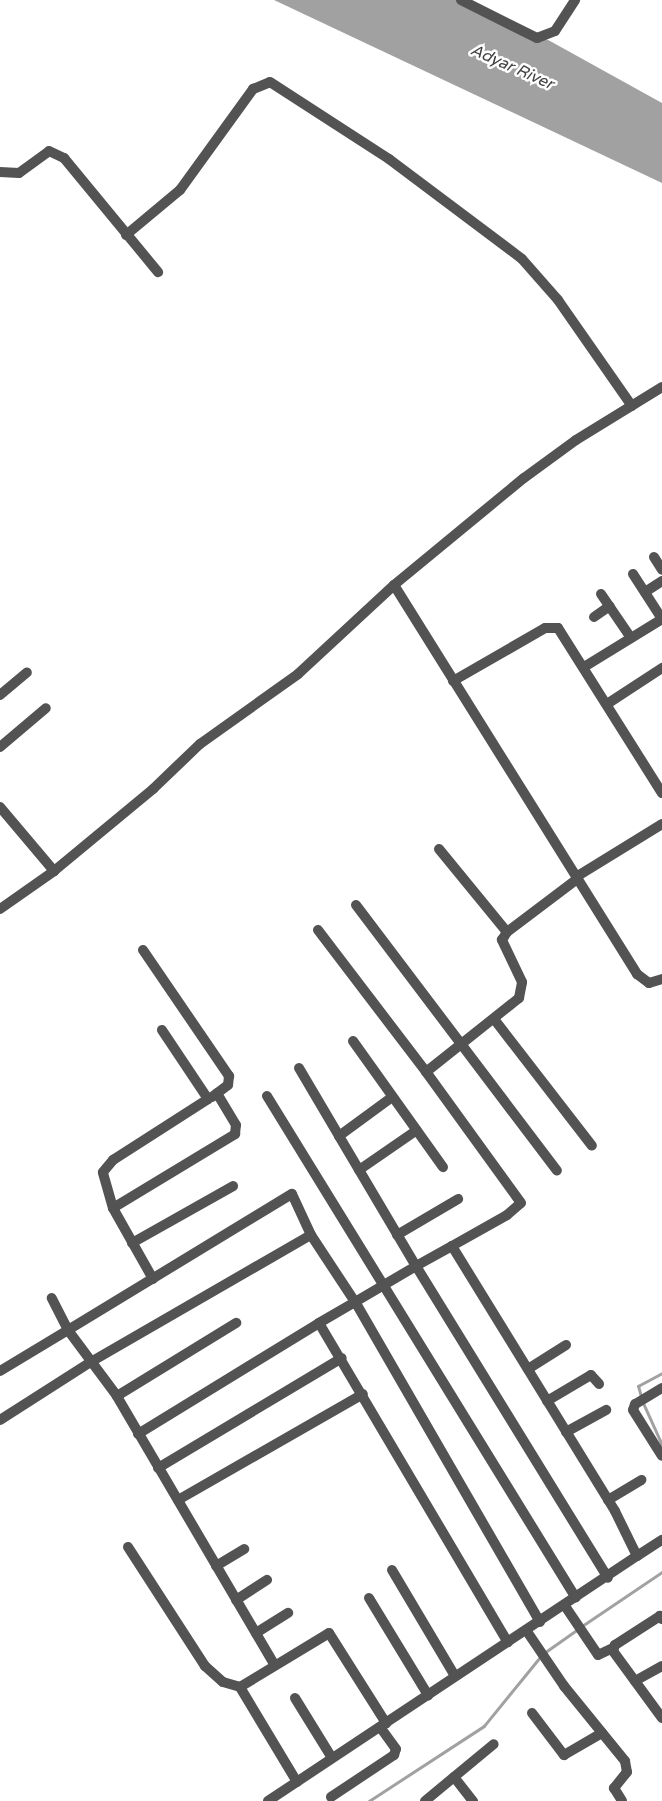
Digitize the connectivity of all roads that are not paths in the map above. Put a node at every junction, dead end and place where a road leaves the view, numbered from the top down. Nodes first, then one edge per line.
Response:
1 (461, 0) edge
2 (574, 0) edge
3 (0, 172) edge
4 (126, 235) junction
5 (158, 272) dead end
6 (662, 388) edge
7 (632, 406) junction
8 (654, 557) dead end
9 (662, 570) edge
10 (633, 574) dead end
11 (662, 581) edge
12 (394, 585) junction
13 (645, 592) junction
14 (601, 594) dead end
15 (610, 606) junction
16 (594, 617) dead end
17 (662, 619) edge
18 (631, 638) junction
19 (584, 667) junction
20 (662, 668) edge
21 (27, 672) dead end
22 (453, 681) junction
23 (0, 696) edge
24 (606, 704) junction
25 (46, 708) dead end
26 (0, 747) edge
27 (662, 793) edge
28 (2, 813) edge
29 (662, 824) edge
30 (439, 849) dead end
31 (54, 871) junction
32 (577, 878) junction
33 (356, 905) dead end
34 (0, 909) edge
35 (318, 930) dead end
36 (507, 932) junction
37 (143, 950) dead end
38 (662, 979) edge
39 (494, 1019) junction
40 (162, 1030) dead end
41 (353, 1041) dead end
42 (461, 1045) junction
43 (299, 1068) dead end
44 (426, 1072) junction
45 (213, 1096) junction
46 (268, 1096) dead end
47 (392, 1097) junction
48 (417, 1130) junction
49 (339, 1136) junction
50 (592, 1146) dead end
51 (443, 1167) dead end
52 (359, 1170) junction
53 (557, 1171) dead end
54 (233, 1186) dead end
55 (458, 1200) dead end
56 (113, 1208) junction
57 (310, 1235) junction
58 (398, 1235) junction
59 (132, 1243) junction
60 (452, 1246) junction
61 (416, 1266) junction
62 (153, 1279) junction
63 (383, 1285) junction
64 (52, 1298) dead end
65 (354, 1302) junction
66 (236, 1323) dead end
67 (319, 1323) junction
68 (68, 1330) junction
69 (566, 1345) dead end
70 (342, 1358) junction
71 (89, 1363) junction
72 (528, 1369) junction
73 (0, 1371) edge
74 (599, 1384) dead end
75 (662, 1388) edge
76 (363, 1394) junction
77 (117, 1396) junction
78 (547, 1401) junction
79 (606, 1410) dead end
80 (0, 1420) edge
81 (566, 1432) junction
82 (138, 1434) junction
83 (662, 1456) edge
84 (158, 1468) junction
85 (641, 1480) dead end
86 (178, 1500) junction
87 (608, 1500) junction
88 (662, 1540) edge
89 (128, 1547) dead end
90 (244, 1549) dead end
91 (637, 1556) junction
92 (216, 1566) junction
93 (392, 1570) dead end
94 (608, 1578) junction
95 (268, 1580) dead end
96 (369, 1598) dead end
97 (576, 1598) junction
98 (236, 1600) junction
99 (564, 1606) junction
100 (288, 1613) dead end
101 (662, 1619) edge
102 (540, 1622) junction
103 (526, 1630) junction
104 (256, 1633) junction
105 (508, 1642) junction
106 (613, 1648) junction
107 (274, 1664) junction
108 (662, 1666) edge
109 (455, 1676) junction
110 (635, 1680) junction
111 (240, 1687) junction
112 (428, 1695) junction
113 (296, 1698) dead end
114 (532, 1713) dead end
115 (662, 1718) edge
116 (383, 1725) junction
117 (602, 1733) junction
118 (494, 1744) dead end
119 (332, 1758) junction
120 (454, 1777) junction
121 (297, 1782) junction
122 (331, 1797) dead end
123 (268, 1801) edge
124 (425, 1801) edge
125 (473, 1801) edge
126 (622, 1801) edge

1 - 2 street
3 - 4 street
4 - 5 street
4 - 7 street
6 - 7 street
7 - 12 street
8 - 9 street
10 - 13 street
11 - 13 street
12 - 22 street
12 - 31 street
13 - 17 street
14 - 15 street
15 - 16 street
15 - 18 street
17 - 18 street
18 - 19 street
19 - 22 street
19 - 24 street
20 - 24 street
21 - 23 street
22 - 32 street
24 - 27 street
25 - 26 street
28 - 31 street
29 - 32 street
30 - 36 street
31 - 34 street
32 - 36 street
32 - 38 street
33 - 42 street
35 - 44 street
36 - 39 street
37 - 45 street
39 - 42 street
39 - 50 street
40 - 45 street
41 - 47 street
42 - 44 street
42 - 53 street
43 - 49 street
44 - 60 street
45 - 56 street
45 - 56 street
46 - 63 street
47 - 48 street
47 - 49 street
48 - 51 street
48 - 52 street
49 - 52 street
52 - 58 street
54 - 59 street
55 - 58 street
56 - 59 street
57 - 62 street
57 - 65 street
57 - 71 street
58 - 61 street
59 - 62 street
60 - 61 street
60 - 72 street
61 - 63 street
61 - 94 street
62 - 68 street
63 - 65 street
63 - 97 street
64 - 68 street
65 - 67 street
65 - 102 street
66 - 77 street
67 - 70 street
67 - 82 street
68 - 71 street
68 - 73 street
69 - 72 street
70 - 76 street
70 - 84 street
71 - 77 street
71 - 80 street
72 - 78 street
74 - 78 street
75 - 83 street
76 - 86 street
76 - 105 street
77 - 82 street
78 - 81 street
79 - 81 street
81 - 87 street
82 - 84 street
84 - 86 street
85 - 87 street
86 - 92 street
87 - 91 street
88 - 91 street
89 - 111 street
90 - 92 street
91 - 94 street
92 - 98 street
93 - 109 street
94 - 97 street
95 - 98 street
96 - 112 street
97 - 99 street
98 - 104 street
99 - 102 street
99 - 106 street
100 - 104 street
101 - 106 street
102 - 103 street
103 - 105 street
103 - 117 street
104 - 107 street
105 - 109 street
106 - 110 street
107 - 111 street
107 - 116 street
108 - 110 street
109 - 112 street
110 - 115 street
111 - 121 street
112 - 116 street
113 - 119 street
114 - 117 street
116 - 119 street
116 - 122 street
117 - 126 street
118 - 120 street
119 - 121 street
120 - 124 street
120 - 125 street
121 - 123 street

